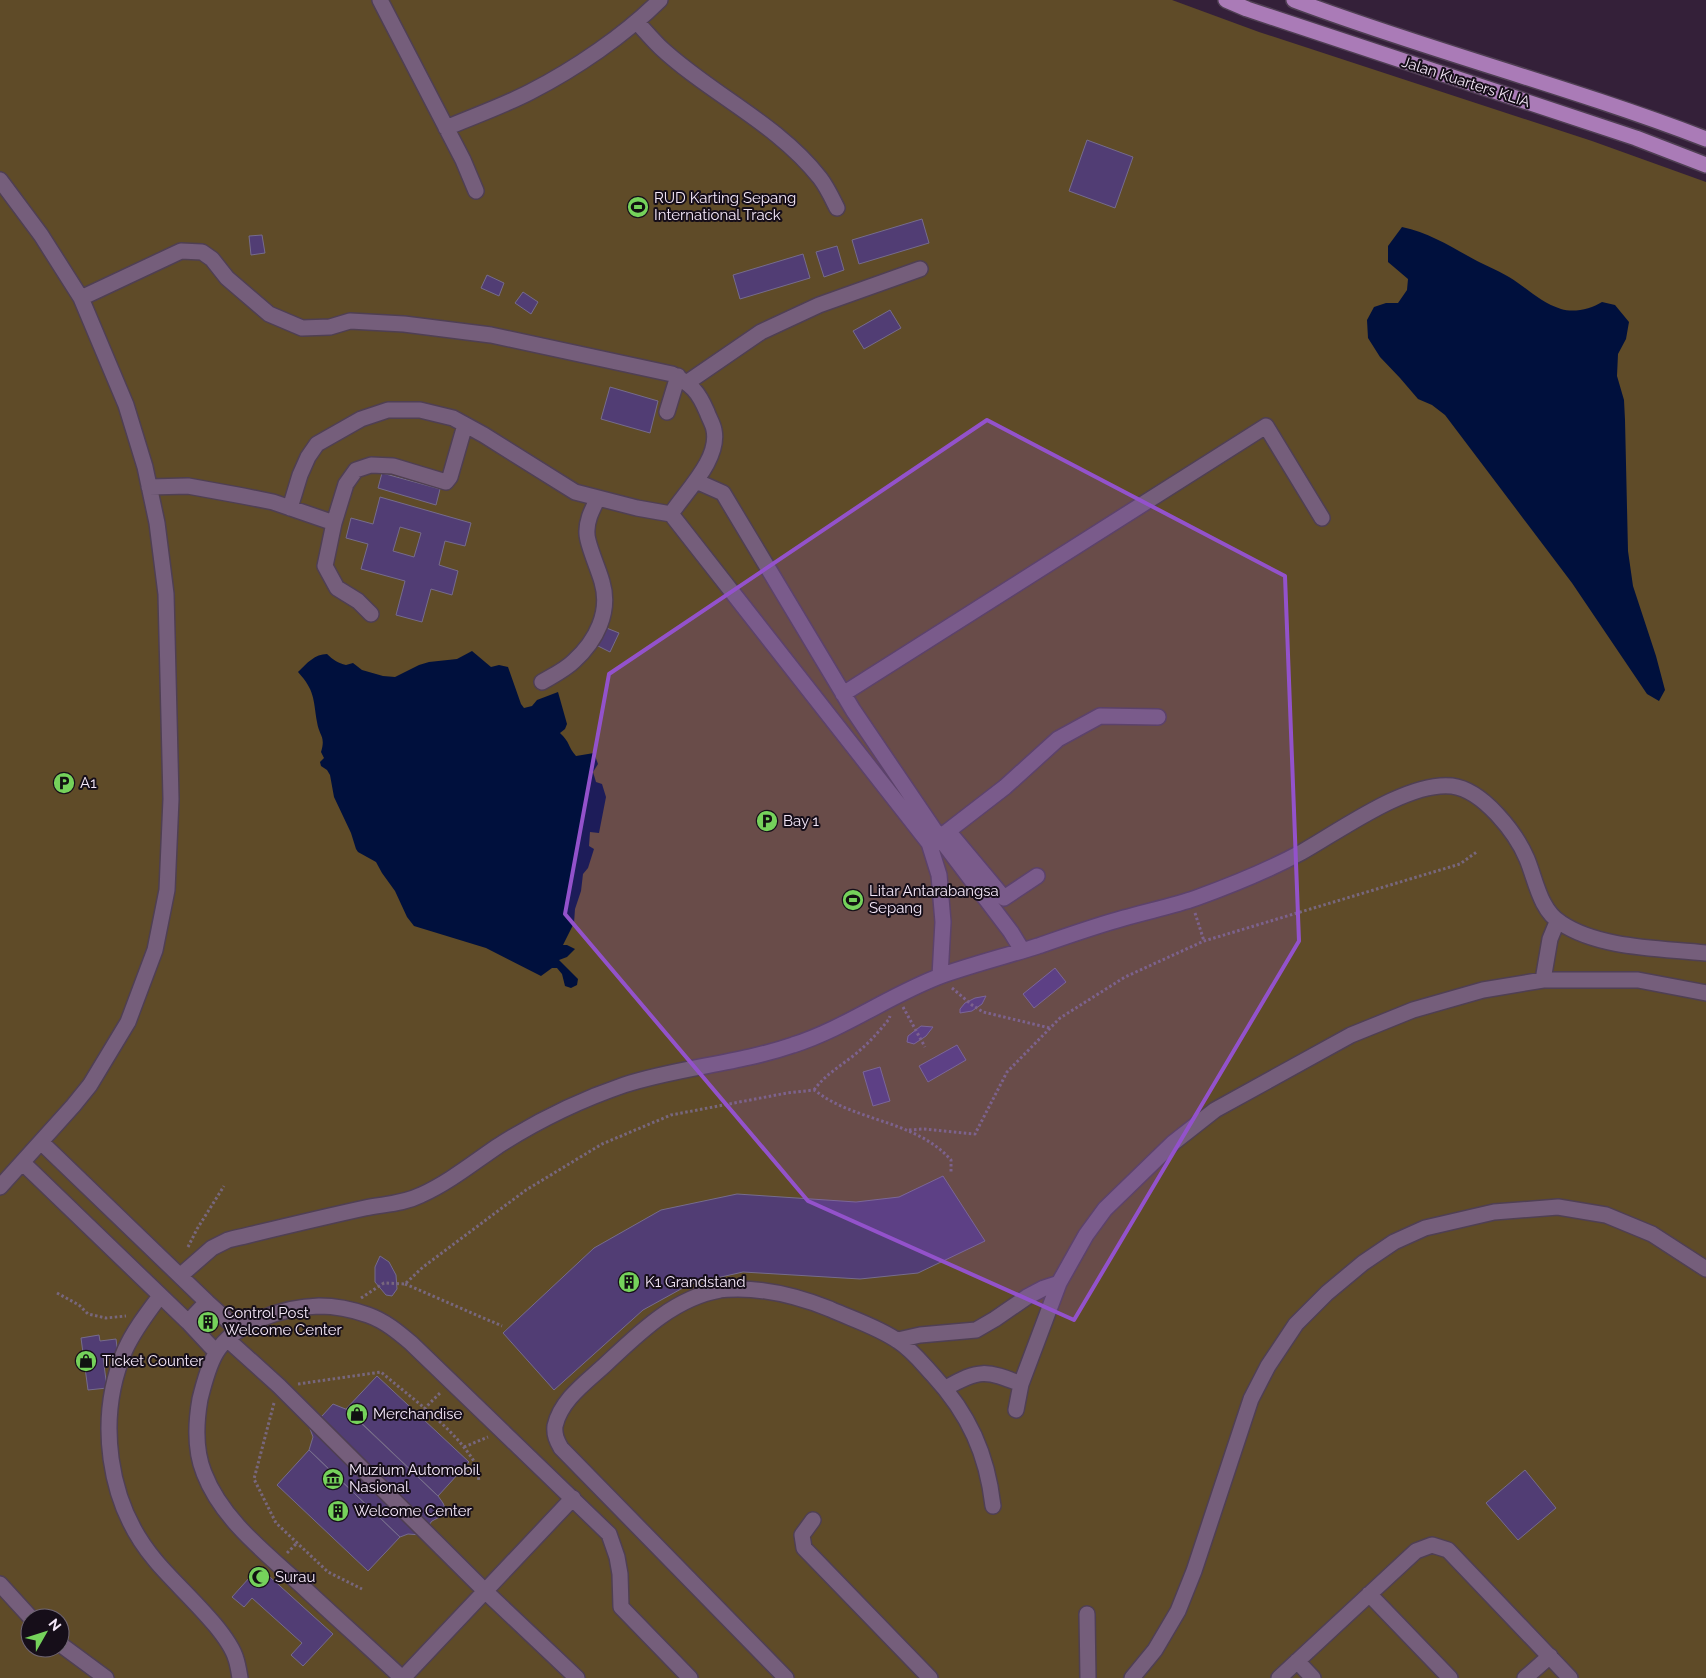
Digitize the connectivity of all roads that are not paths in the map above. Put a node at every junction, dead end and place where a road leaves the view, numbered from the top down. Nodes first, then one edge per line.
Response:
1 (380, 0) edge
2 (660, 0) edge
3 (1226, 0) edge
4 (1294, 0) edge
5 (637, 22) junction
6 (446, 128) junction
7 (1706, 139) edge
8 (1706, 165) edge
9 (0, 180) edge
10 (476, 191) dead end
11 (837, 208) dead end
12 (920, 269) dead end
13 (81, 298) junction
14 (683, 379) junction
15 (667, 412) dead end
16 (465, 425) junction
17 (696, 481) junction
18 (150, 487) junction
19 (598, 498) junction
20 (290, 508) junction
21 (671, 514) junction
22 (1322, 518) dead end
23 (334, 524) junction
24 (371, 614) dead end
25 (542, 682) dead end
26 (843, 694) junction
27 (1158, 718) dead end
28 (939, 837) junction
29 (1037, 876) dead end
30 (1558, 922) junction
31 (1022, 950) junction
32 (1706, 953) edge
33 (940, 976) junction
34 (1543, 980) junction
35 (1706, 993) edge
36 (1488, 997) dead end
37 (1456, 998) junction
38 (1211, 1122) dead end
39 (41, 1142) junction
40 (1173, 1143) junction
41 (23, 1163) junction
42 (0, 1187) edge
43 (1706, 1269) edge
44 (180, 1276) junction
45 (1059, 1283) junction
46 (160, 1296) junction
47 (207, 1302) junction
48 (188, 1322) junction
49 (233, 1335) junction
50 (898, 1340) junction
51 (216, 1352) junction
52 (1021, 1384) junction
53 (946, 1388) junction
54 (1016, 1410) dead end
55 (573, 1498) junction
56 (993, 1506) dead end
57 (813, 1520) dead end
58 (0, 1584) edge
59 (484, 1591) junction
60 (1369, 1594) junction
61 (22, 1608) edge
62 (1087, 1614) dead end
63 (70, 1651) edge
64 (1550, 1656) junction
65 (1297, 1661) junction
66 (106, 1678) edge
67 (240, 1678) edge
68 (402, 1678) edge
69 (578, 1678) edge
70 (690, 1678) edge
71 (786, 1678) edge
72 (930, 1678) edge
73 (1088, 1678) edge
74 (1132, 1678) edge
75 (1279, 1678) edge
76 (1312, 1678) edge
77 (1450, 1678) edge
78 (1525, 1678) edge
79 (1570, 1678) edge

1 - 6 street
2 - 5 street
3 - 8 main road, Jalan Kuarters KLIA
4 - 7 main road, Jalan Kuarters KLIA
5 - 6 street
5 - 11 street
6 - 10 street
9 - 13 street
12 - 14 street
13 - 14 street
13 - 18 street
14 - 15 street
14 - 17 street
16 - 19 street
16 - 20 street
16 - 23 street
17 - 21 street
17 - 26 street
18 - 20 street
18 - 39 street
19 - 21 street
19 - 25 street
20 - 23 street
21 - 28 street
22 - 26 street
23 - 24 street
26 - 28 street
27 - 28 street
28 - 29 street
28 - 31 street
28 - 33 street
30 - 31 street
30 - 32 street
30 - 34 street
31 - 33 street
33 - 44 street
34 - 35 street
34 - 37 street
36 - 37 street
37 - 40 street
38 - 40 street
39 - 41 street
39 - 44 street
40 - 45 street
41 - 42 street
41 - 46 street
43 - 74 street
44 - 47 street
45 - 50 street
45 - 52 street
46 - 48 street
46 - 67 street
47 - 48 street
47 - 49 street
48 - 51 street
49 - 51 street
49 - 55 street
49 - 59 street
50 - 53 street
50 - 71 street
51 - 68 street
52 - 53 street
52 - 54 street
53 - 56 street
55 - 59 street
55 - 70 street
57 - 72 street
58 - 61 street
59 - 68 street
59 - 69 street
60 - 64 street
60 - 65 street
60 - 77 street
62 - 73 street
63 - 66 street
64 - 78 street
64 - 79 street
65 - 75 street
65 - 76 street

